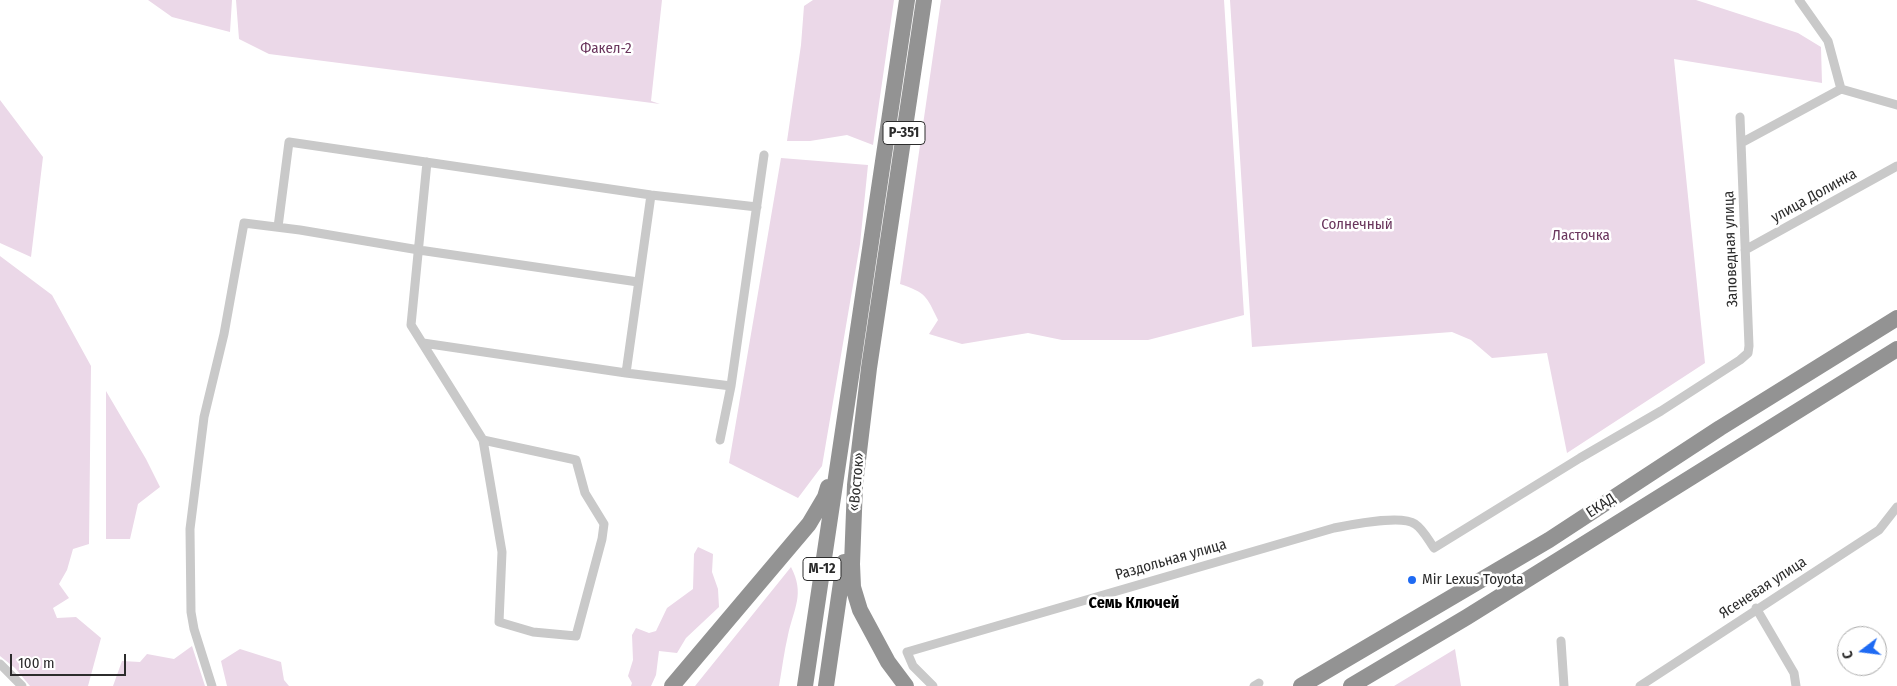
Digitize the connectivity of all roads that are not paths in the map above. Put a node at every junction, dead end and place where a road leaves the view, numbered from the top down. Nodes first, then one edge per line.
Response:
1 (907, 0) edge
2 (924, 0) edge
3 (1799, 0) edge
4 (1841, 89) junction
5 (1897, 105) edge
6 (1740, 117) dead end
7 (1741, 143) junction
8 (764, 155) dead end
9 (427, 162) junction
10 (1897, 166) edge
11 (651, 195) junction
12 (757, 207) junction
13 (278, 227) junction
14 (419, 250) junction
15 (1745, 250) junction
16 (868, 263) joint
17 (638, 282) junction
18 (1897, 318) edge
19 (423, 342) junction
20 (1897, 349) edge
21 (626, 374) junction
22 (731, 386) junction
23 (483, 440) junction
24 (720, 440) dead end
25 (839, 451) junction
26 (855, 485) junction
27 (1897, 507) edge
28 (1434, 548) joint
29 (1756, 608) junction
30 (1561, 642) dead end
31 (0, 664) edge
32 (22, 686) edge
33 (212, 686) edge
34 (672, 686) edge
35 (805, 686) edge
36 (826, 686) edge
37 (906, 686) edge
38 (932, 686) edge
39 (1301, 686) edge
40 (1351, 686) edge
41 (1564, 686) edge
42 (1640, 686) edge
43 (1796, 686) edge

1 - 16 highway, Р-351
2 - 26 highway, «Восток» / Р-351
3 - 4 street
4 - 5 street
4 - 7 street
6 - 7 street, Заповедная улица
7 - 15 street, Заповедная улица
8 - 12 street
9 - 11 street
9 - 13 street
9 - 14 street
10 - 15 street, улица Долинка
11 - 12 street
11 - 17 street
12 - 22 street
13 - 14 street
13 - 33 street
14 - 17 street
14 - 19 street
15 - 28 street, Заповедная улица
16 - 25 highway, «Восток» / М-12
17 - 21 street
18 - 39 highway, ЕКАД
19 - 21 street
19 - 23 street
20 - 40 highway, ЕКАД
21 - 22 street
22 - 24 street
23 - 23 street
25 - 34 highway
25 - 35 highway, «Восток» / М-12
26 - 36 highway
26 - 37 highway, «Восток»
27 - 29 street, Ясеневая улица
28 - 38 street, Раздольная улица
29 - 42 street, Ясеневая улица
29 - 43 street
30 - 41 street
31 - 32 street

